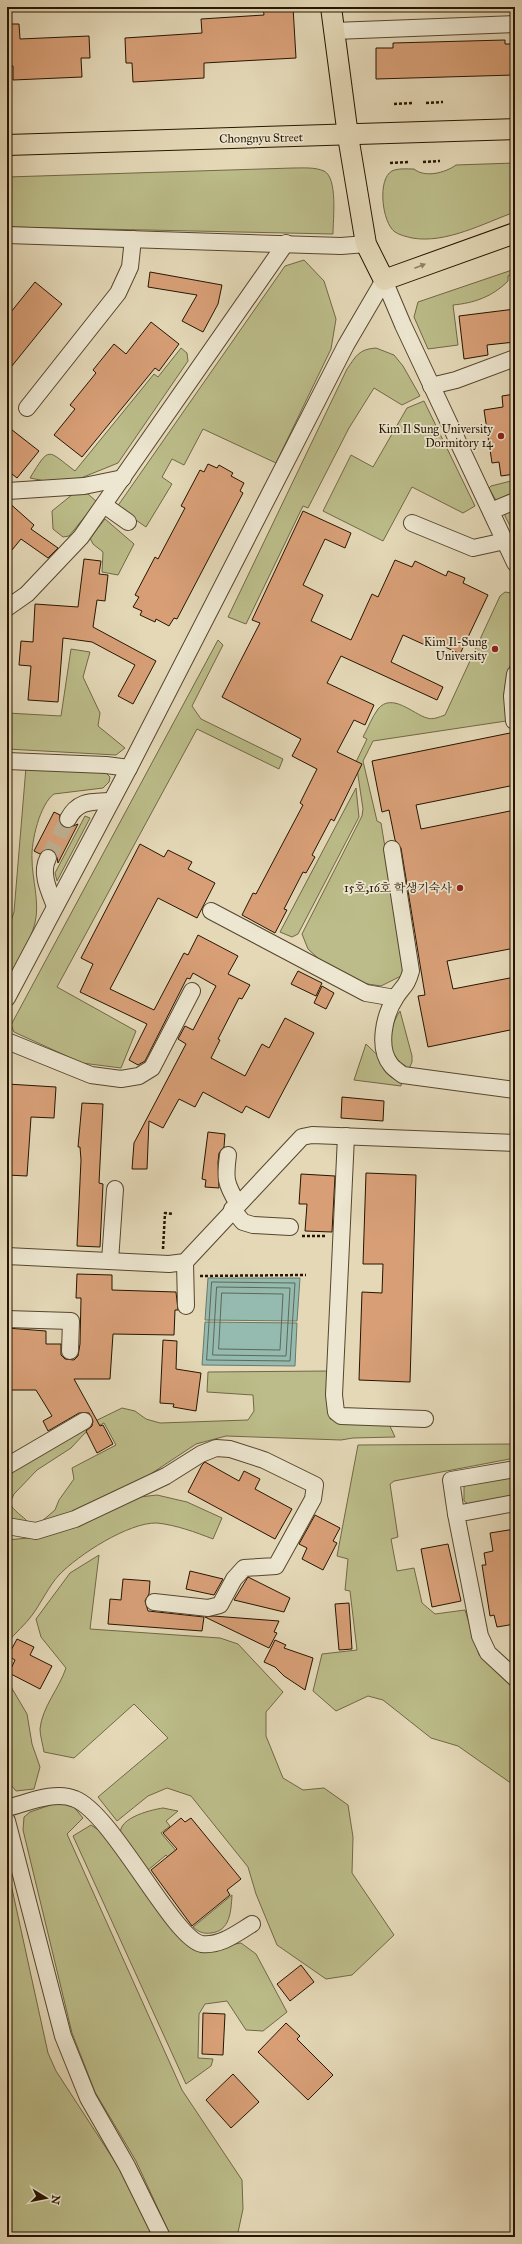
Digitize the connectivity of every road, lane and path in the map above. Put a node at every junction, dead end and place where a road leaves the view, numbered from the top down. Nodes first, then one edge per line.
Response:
1 (331, 7) edge
2 (515, 24) edge
3 (334, 31) junction
4 (443, 102) dead end
5 (412, 103) dead end
6 (426, 103) dead end
7 (394, 104) dead end
8 (515, 129) edge
9 (348, 136) junction
10 (7, 145) edge
11 (440, 161) dead end
12 (408, 162) dead end
13 (422, 162) dead end
14 (390, 163) dead end
15 (515, 233) edge
16 (7, 234) edge
17 (133, 238) junction
18 (286, 243) junction
19 (366, 244) junction
20 (384, 280) junction
21 (515, 358) edge
22 (431, 386) junction
23 (27, 408) dead end
24 (123, 478) junction
25 (8, 491) dead end
26 (515, 501) edge
27 (104, 505) junction
28 (491, 511) junction
29 (128, 522) dead end
30 (412, 523) dead end
31 (505, 541) junction
32 (515, 563) edge
33 (7, 608) edge
34 (515, 674) edge
35 (514, 721) dead end
36 (7, 761) edge
37 (129, 768) junction
38 (111, 801) junction
39 (68, 819) tunnel mouth
40 (392, 849) dead end
41 (48, 858) tunnel mouth
42 (55, 906) junction
43 (211, 911) dead end
44 (192, 991) dead end
45 (7, 998) edge
46 (395, 998) junction
47 (7, 1041) edge
48 (515, 1090) edge
49 (346, 1136) junction
50 (515, 1143) edge
51 (228, 1155) dead end
52 (115, 1189) dead end
53 (235, 1207) junction
54 (173, 1214) dead end
55 (290, 1227) joint
56 (341, 1236) junction
57 (7, 1256) edge
58 (110, 1261) junction
59 (162, 1263) junction
60 (185, 1269) junction
61 (306, 1276) dead end
62 (186, 1306) dead end
63 (7, 1319) edge
64 (70, 1351) dead end
65 (425, 1419) dead end
66 (84, 1421) dead end
67 (7, 1466) edge
68 (515, 1470) edge
69 (515, 1503) edge
70 (456, 1514) junction
71 (7, 1526) edge
72 (154, 1602) dead end
73 (515, 1678) edge
74 (7, 1808) edge
75 (7, 1821) edge
76 (252, 1924) dead end
77 (162, 2237) edge

1 - 3 main road
2 - 3 street
3 - 9 main road
4 - 6 path
5 - 7 path
8 - 9 main road, Chongnyu Street
9 - 10 main road, Chongnyu Street
9 - 19 main road
11 - 13 path
12 - 14 path
20 -> 15 main road
16 - 17 street
17 - 18 street
17 - 23 street
18 - 19 street
18 - 24 street
19 - 20 main road
20 - 22 street
20 - 37 street
21 - 22 street
22 - 28 street
24 - 25 street
24 - 27 street
26 - 28 street
27 - 29 street
27 - 33 street
28 - 31 street
30 - 31 street
31 - 32 street
34 - 35 street
36 - 37 street
37 - 38 street
38 - 39 street
38 - 42 street
40 - 46 street
41 - 42 street
42 - 45 street
43 - 46 street
44 - 47 street
46 - 48 street
49 - 50 street
49 - 53 street
49 - 56 street
51 - 53 street
52 - 58 street
53 - 55 street
53 - 60 street
54 - 59 path
55 - 56 path
56 - 65 street
57 - 58 street
58 - 59 street
59 - 60 street
60 - 61 path
60 - 62 street
63 - 64 street
66 - 67 street
68 - 70 street
69 - 70 street
70 - 73 street
71 - 72 street
74 - 76 street
75 - 77 street

